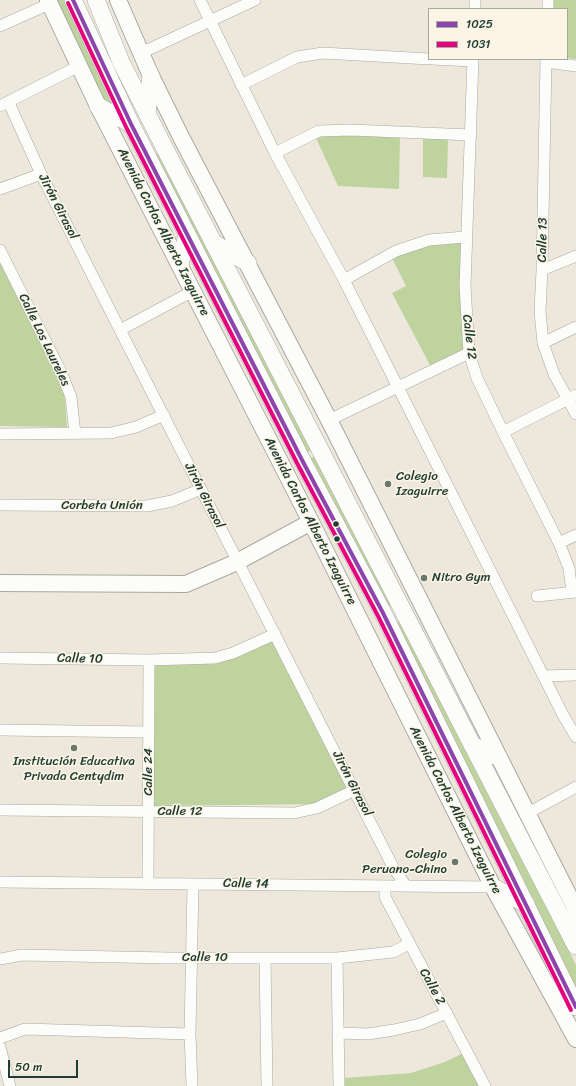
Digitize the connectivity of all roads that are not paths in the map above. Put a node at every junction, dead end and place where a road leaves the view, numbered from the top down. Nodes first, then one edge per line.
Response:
1 (73, 0) edge
2 (118, 0) edge
3 (200, 0) edge
4 (254, 0) edge
5 (48, 2) edge
6 (99, 6) edge
7 (82, 20) junction
8 (210, 22) junction
9 (0, 26) edge
10 (141, 53) junction
11 (428, 59) edge
12 (473, 60) edge
13 (546, 61) edge
14 (80, 66) junction
15 (576, 66) edge
16 (151, 76) junction
17 (241, 85) junction
18 (4, 104) edge
19 (98, 106) junction
20 (147, 114) junction
21 (131, 124) junction
22 (471, 135) junction
23 (163, 145) junction
24 (144, 151) junction
25 (276, 153) junction
26 (41, 174) junction
27 (0, 189) edge
28 (187, 234) junction
29 (466, 237) junction
30 (214, 243) junction
31 (0, 250) edge
32 (576, 256) edge
33 (248, 263) junction
34 (180, 265) junction
35 (542, 270) junction
36 (344, 280) junction
37 (193, 291) junction
38 (576, 327) edge
39 (120, 330) junction
40 (543, 343) junction
41 (469, 353) junction
42 (397, 388) junction
43 (572, 397) edge
44 (576, 414) edge
45 (164, 415) junction
46 (329, 420) junction
47 (502, 432) junction
48 (0, 434) edge
49 (75, 434) junction
50 (201, 489) junction
51 (0, 505) edge
52 (311, 522) junction
53 (576, 535) edge
54 (559, 543) junction
55 (238, 562) junction
56 (0, 583) edge
57 (574, 592) edge
58 (537, 596) dead end
59 (400, 603) junction
60 (383, 613) junction
61 (275, 634) junction
62 (0, 658) edge
63 (149, 660) junction
64 (576, 675) edge
65 (544, 676) junction
66 (0, 730) edge
67 (149, 732) junction
68 (576, 737) edge
69 (472, 745) junction
70 (498, 757) junction
71 (576, 787) edge
72 (355, 790) junction
73 (0, 810) edge
74 (148, 812) junction
75 (528, 813) junction
76 (0, 882) edge
77 (148, 883) junction
78 (193, 884) junction
79 (385, 886) junction
80 (406, 886) junction
81 (493, 887) junction
82 (526, 904) junction
83 (576, 911) edge
84 (409, 944) junction
85 (575, 944) edge
86 (190, 958) junction
87 (265, 958) junction
88 (337, 958) junction
89 (0, 959) edge
90 (574, 1000) edge
91 (447, 1013) junction
92 (339, 1033) junction
93 (190, 1034) junction
94 (0, 1038) edge
95 (576, 1039) edge
96 (0, 1047) edge
97 (10, 1086) edge
98 (192, 1086) edge
99 (267, 1086) edge
100 (339, 1086) edge
101 (485, 1086) edge

1 - 7 main road, Avenida Carlos Alberto Izaguirre
2 - 10 street
3 - 8 street
4 - 8 street
5 - 9 street
5 - 14 street, Avenida Carlos Alberto Izaguirre
6 - 7 main road
6 - 20 main road
7 - 21 main road, Avenida Carlos Alberto Izaguirre
8 - 10 street
8 - 17 street
10 - 16 street
11 - 17 street
12 - 22 street, Calle 12
13 - 15 street
13 - 35 street, Calle 13
14 - 18 street
14 - 19 street, Avenida Carlos Alberto Izaguirre
16 - 20 main road
16 - 33 street
17 - 25 street
18 - 26 street, Jirón Girasol
19 - 21 main road
19 - 34 street, Avenida Carlos Alberto Izaguirre
20 - 23 main road
21 - 24 main road, Avenida Carlos Alberto Izaguirre
22 - 25 street
22 - 29 street, Calle 12
23 - 24 main road
23 - 30 main road
24 - 28 main road, Avenida Carlos Alberto Izaguirre
25 - 36 street
26 - 27 street
26 - 39 street, Jirón Girasol
28 - 34 main road
28 - 60 main road, Avenida Carlos Alberto Izaguirre
29 - 36 street
29 - 41 street, Calle 12
30 - 33 main road
30 - 59 main road
31 - 49 street, Calle Los Laureles
32 - 35 street
33 - 46 street
34 - 37 street, Avenida Carlos Alberto Izaguirre
35 - 40 street, Calle 13
36 - 42 street
37 - 39 street
37 - 52 street, Avenida Carlos Alberto Izaguirre
38 - 40 street
39 - 45 street, Jirón Girasol
40 - 43 street, Calle 13
41 - 42 street
41 - 47 street, Calle 12
42 - 46 street
42 - 65 street
43 - 44 street, Calle 13
43 - 47 street
45 - 49 street
45 - 50 street, Jirón Girasol
46 - 70 street
47 - 54 street, Calle 12
48 - 49 street
50 - 51 street, Corbeta Unión
50 - 55 street, Jirón Girasol
52 - 55 street
52 - 81 street, Avenida Carlos Alberto Izaguirre
53 - 54 street
54 - 57 street, Calle 12
55 - 56 street
55 - 61 street, Jirón Girasol
57 - 58 street
59 - 60 main road
59 - 69 main road
60 - 82 main road, Avenida Carlos Alberto Izaguirre
61 - 63 street, Calle 10
61 - 72 street, Jirón Girasol
62 - 63 street, Calle 10
63 - 67 street, Calle 24
64 - 65 street
65 - 68 street
66 - 67 street
67 - 74 street, Calle 24
69 - 70 main road
69 - 85 main road
70 - 75 street
71 - 75 street
72 - 74 street, Calle 12
72 - 80 street, Jirón Girasol
73 - 74 street, Calle 12
74 - 77 street, Calle 24
75 - 83 street
76 - 77 street, Calle 14
77 - 78 street, Calle 14
78 - 79 street, Calle 14
78 - 86 street
79 - 80 street, Calle 14
79 - 84 street, Calle 2
80 - 81 street, Calle 14
81 - 82 main road
81 - 95 street, Avenida Carlos Alberto Izaguirre
82 - 90 main road, Avenida Carlos Alberto Izaguirre
83 - 85 main road
84 - 88 street, Calle 10
84 - 91 street, Calle 2
86 - 87 street, Calle 10
86 - 89 street, Calle 10
86 - 93 street
87 - 88 street, Calle 10
87 - 99 street
88 - 92 street
91 - 92 street
91 - 101 street, Calle 2
92 - 100 street
93 - 94 street
93 - 98 street
96 - 97 street

